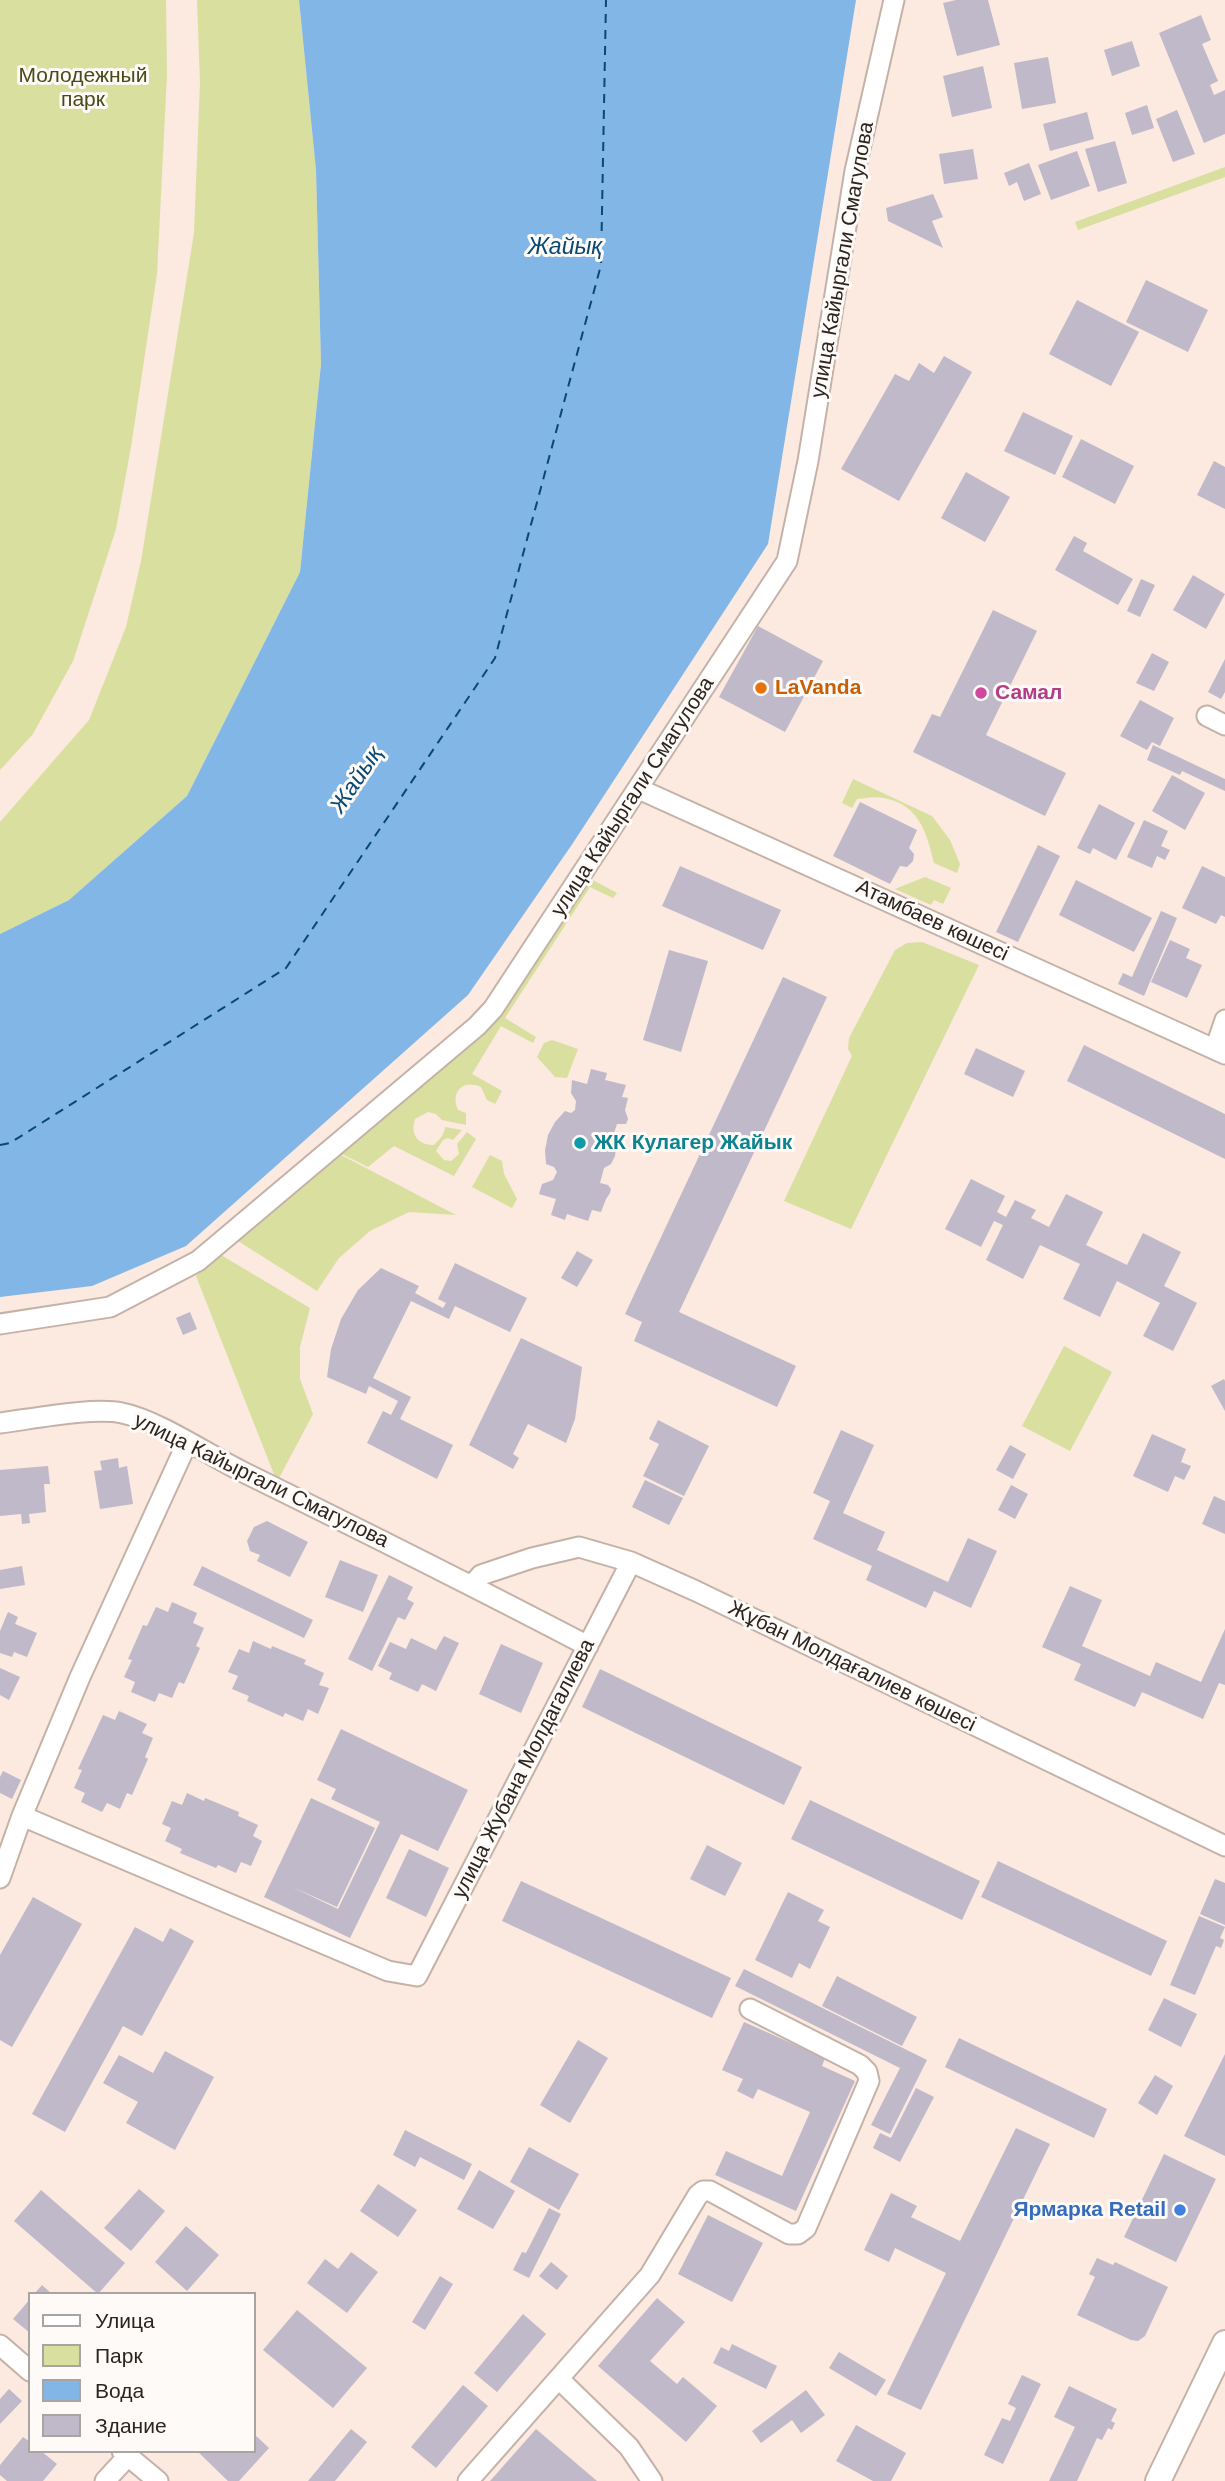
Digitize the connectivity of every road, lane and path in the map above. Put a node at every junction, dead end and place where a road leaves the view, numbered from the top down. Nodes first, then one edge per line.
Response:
1 (894, 0) edge
2 (1207, 716) dead end
3 (1225, 724) edge
4 (639, 789) junction
5 (1225, 1020) edge
6 (1220, 1052) edge
7 (0, 1324) edge
8 (0, 1423) edge
9 (187, 1443) junction
10 (631, 1562) junction
11 (472, 1585) junction
12 (588, 1646) junction
13 (22, 1816) junction
14 (1225, 1846) edge
15 (0, 1878) edge
16 (750, 2009) dead end
17 (1225, 2343) edge
18 (0, 2345) edge
19 (28, 2369) edge
20 (559, 2379) junction
21 (125, 2454) edge
22 (105, 2481) edge
23 (158, 2481) edge
24 (468, 2481) edge
25 (652, 2481) edge
26 (1158, 2481) edge

1 - 4 street, улица Кайыргали Смагулова
2 - 3 street
4 - 6 street, Атамбаев көшесі
4 - 7 street, улица Кайыргали Смагулова
5 - 6 street
8 - 9 street, улица Кайыргали Смагулова
9 - 11 street, улица Кайыргали Смагулова
9 - 13 street
10 - 11 street, Жұбан Молдағалиев көшесі
10 - 12 street, улица Жубана Молдагалиева
10 - 14 street, Жұбан Молдағалиев көшесі
11 - 12 street, улица Кайыргали Смагулова
12 - 13 street, улица Жубана Молдагалиева
13 - 15 street
16 - 20 street
17 - 26 main road
18 - 19 street
20 - 24 street
20 - 25 street
21 - 22 street
21 - 23 street

